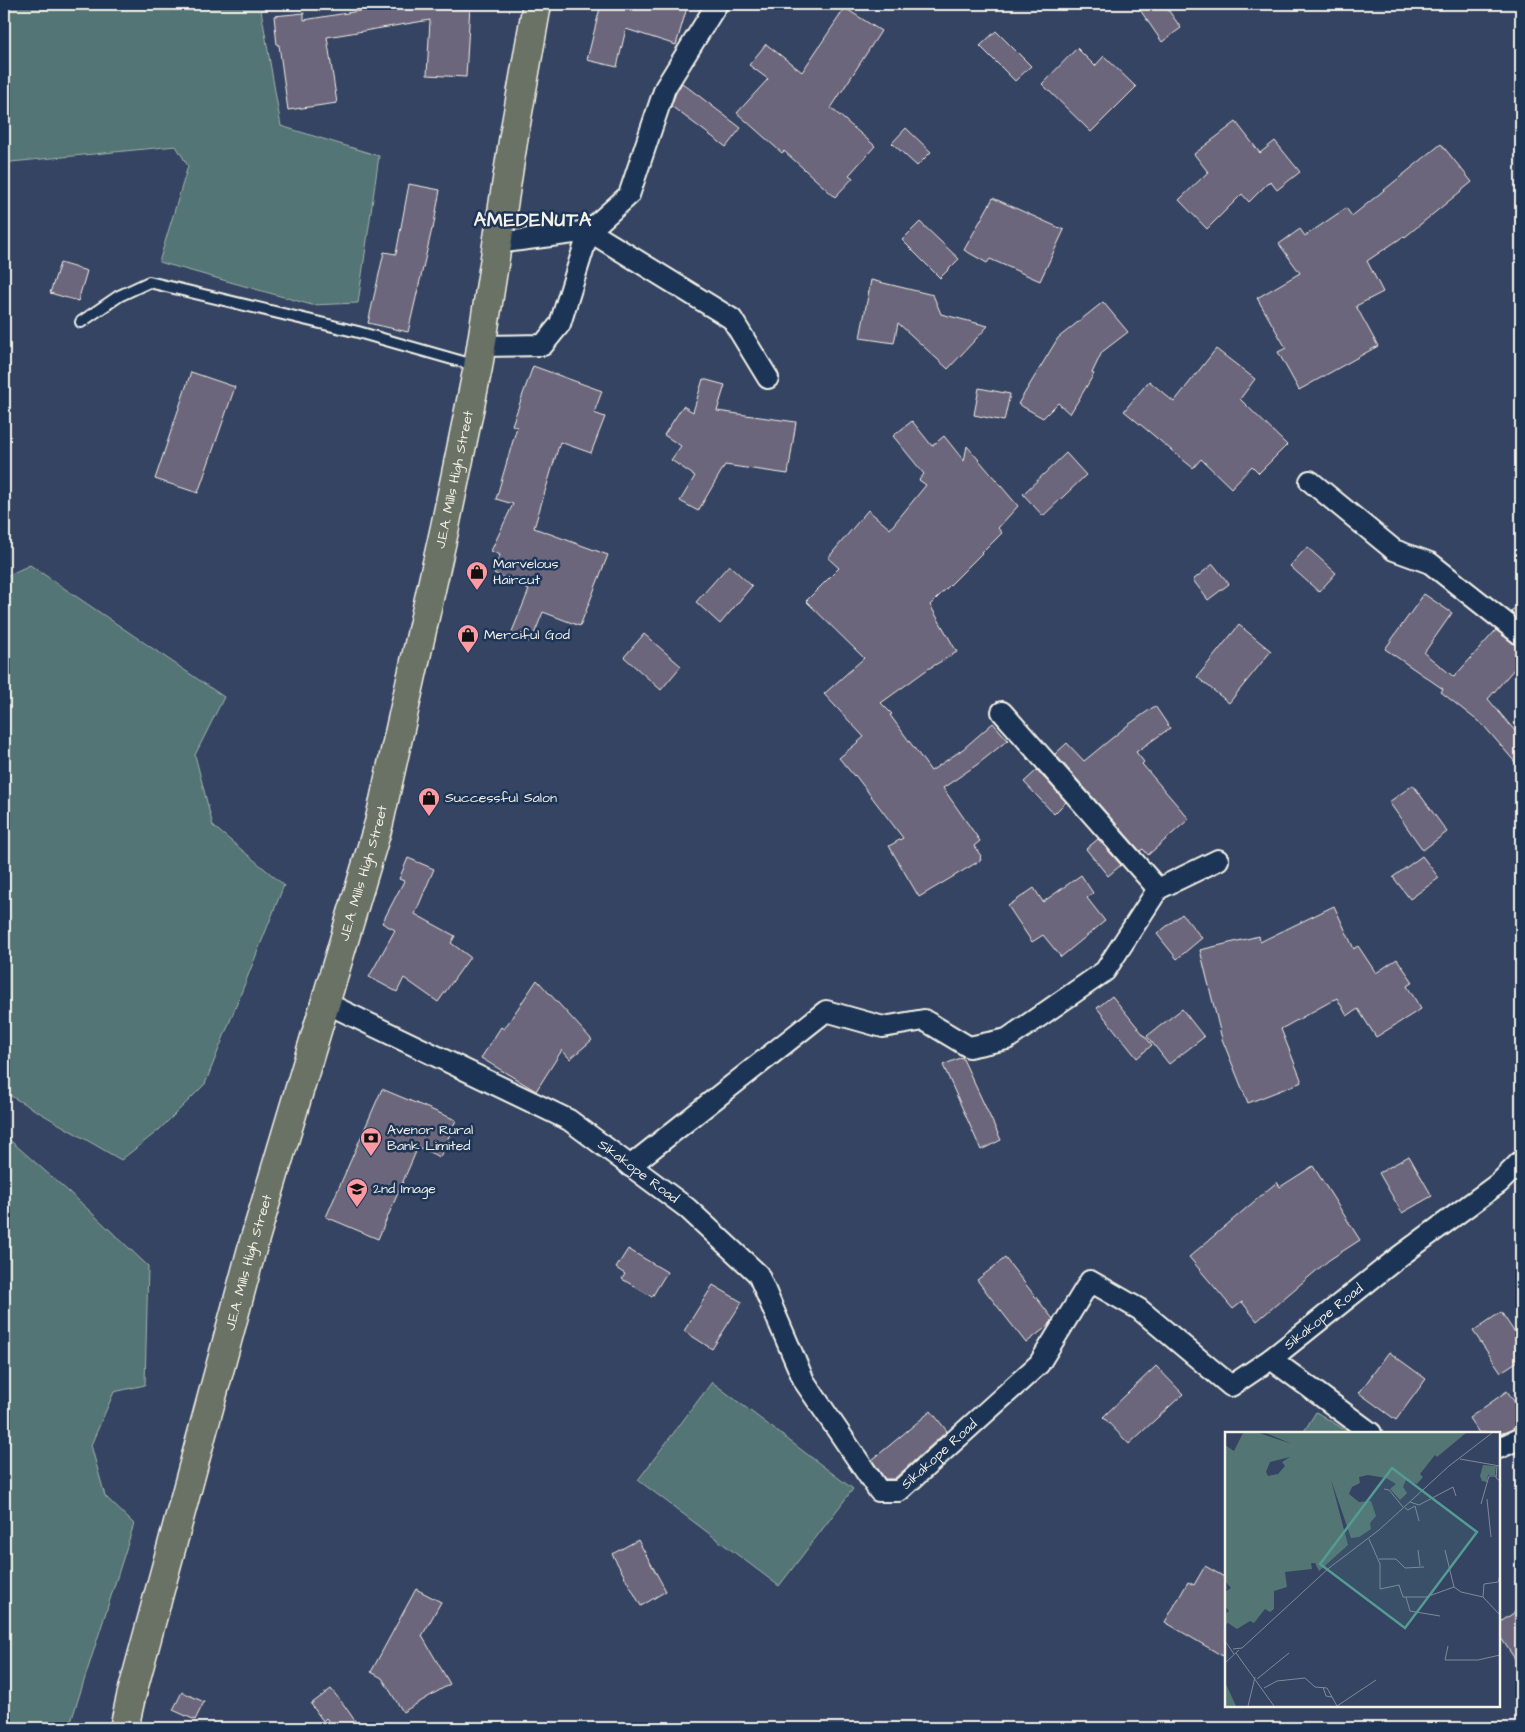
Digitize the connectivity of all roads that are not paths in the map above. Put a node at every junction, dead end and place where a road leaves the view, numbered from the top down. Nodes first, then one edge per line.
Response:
1 (537, 4) edge
2 (717, 4) edge
3 (589, 231) junction
4 (498, 243) junction
5 (81, 322) dead end
6 (480, 357) junction
7 (768, 378) dead end
8 (1310, 481) dead end
9 (1521, 635) edge
10 (1002, 712) dead end
11 (1218, 860) dead end
12 (1158, 890) junction
13 (326, 1003) junction
14 (1521, 1161) edge
15 (630, 1166) junction
16 (1271, 1359) junction
17 (1370, 1432) edge
18 (1521, 1438) edge
19 (1500, 1448) edge
20 (124, 1728) edge

1 - 4 highway, J.E.A. Mills High Street
2 - 3 street
3 - 4 street
3 - 6 street
3 - 7 street
4 - 6 highway, J.E.A. Mills High Street
5 - 6 lane
6 - 13 highway, J.E.A. Mills High Street
8 - 9 street
10 - 12 street
11 - 12 street
12 - 15 street
13 - 15 street, Sikakope Road
13 - 20 highway, J.E.A. Mills High Street
14 - 16 street, Sikakope Road
15 - 16 street, Sikakope Road
16 - 17 street
18 - 19 street

